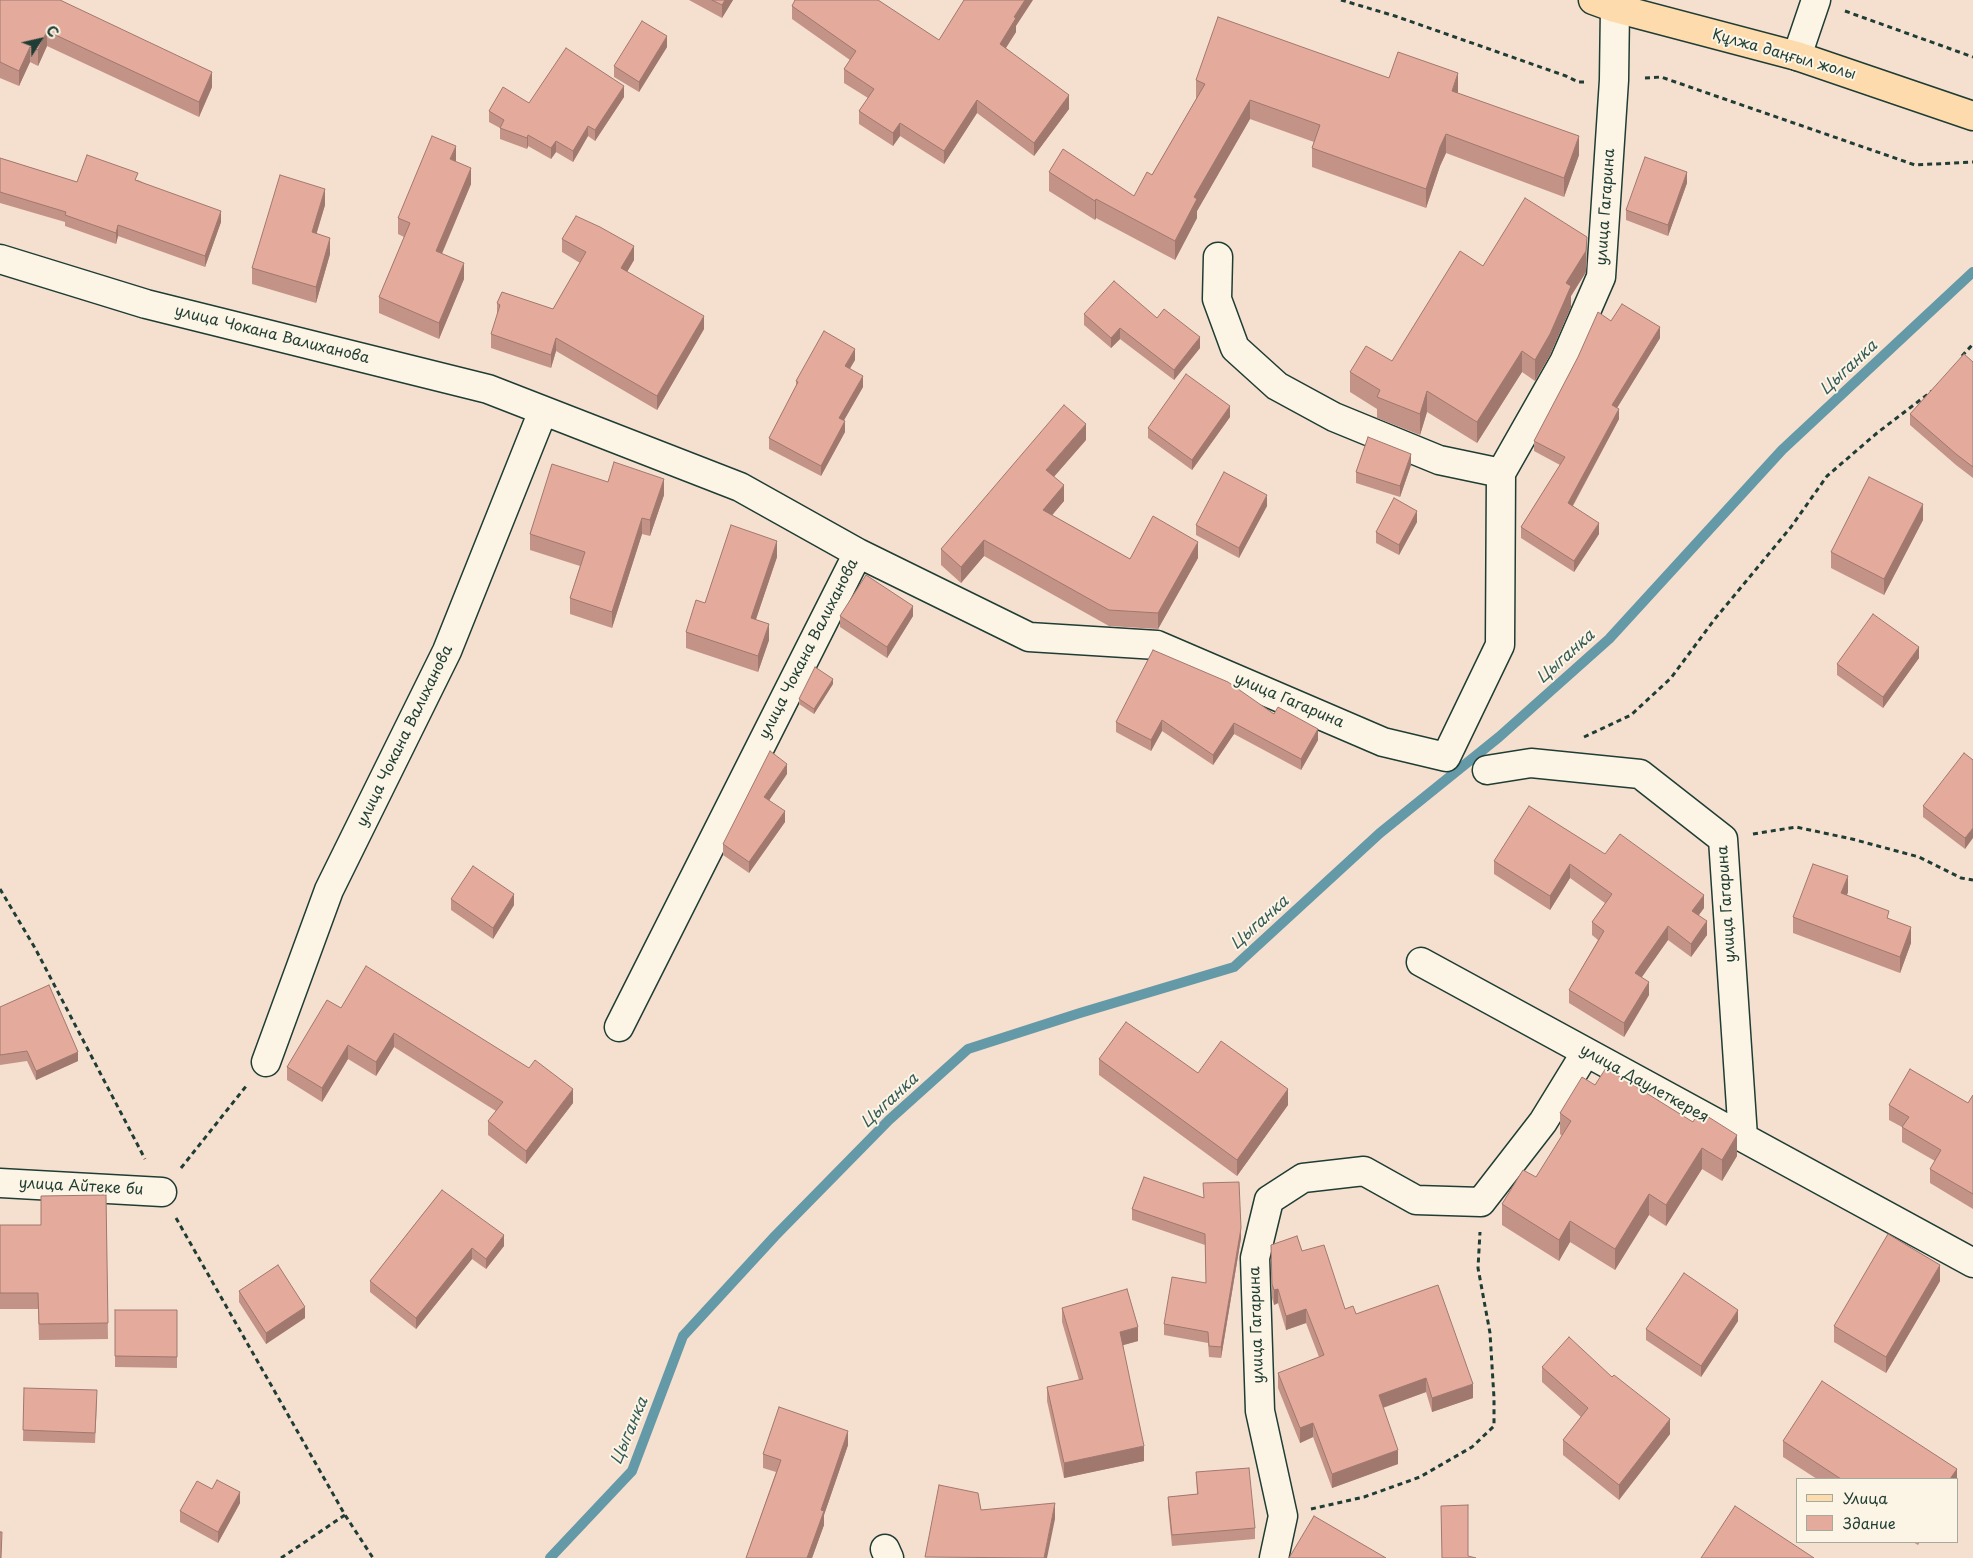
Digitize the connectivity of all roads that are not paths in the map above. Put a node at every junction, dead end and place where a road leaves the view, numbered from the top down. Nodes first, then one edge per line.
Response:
1 (1816, 0) edge
2 (1604, 4) edge
3 (1797, 56) junction
4 (1973, 116) edge
5 (1218, 257) dead end
6 (0, 259) edge
7 (543, 410) junction
8 (1501, 473) junction
9 (858, 553) junction
10 (1487, 770) dead end
11 (1421, 962) dead end
12 (618, 1027) dead end
13 (1586, 1052) junction
14 (266, 1062) road end
15 (1743, 1138) junction
16 (0, 1183) edge
17 (162, 1192) road end
18 (1973, 1263) edge
19 (1274, 1558) edge

1 - 3 street
2 - 3 main road, Құлжа даңғыл жолы
2 - 8 street, улица Гагарина
3 - 4 main road, Құлжа даңғыл жолы
5 - 8 street
6 - 7 street, улица Чокана Валиханова
7 - 9 street, улица Чокана Валиханова
7 - 14 street, улица Чокана Валиханова
8 - 9 street, улица Гагарина
9 - 12 street, улица Чокана Валиханова
10 - 15 street, улица Гагарина
11 - 13 street, улица Даулеткерея
13 - 15 street, улица Даулеткерея
13 - 19 street, улица Гагарина
15 - 18 street, улица Даулеткерея
16 - 17 street, улица Айтеке би

